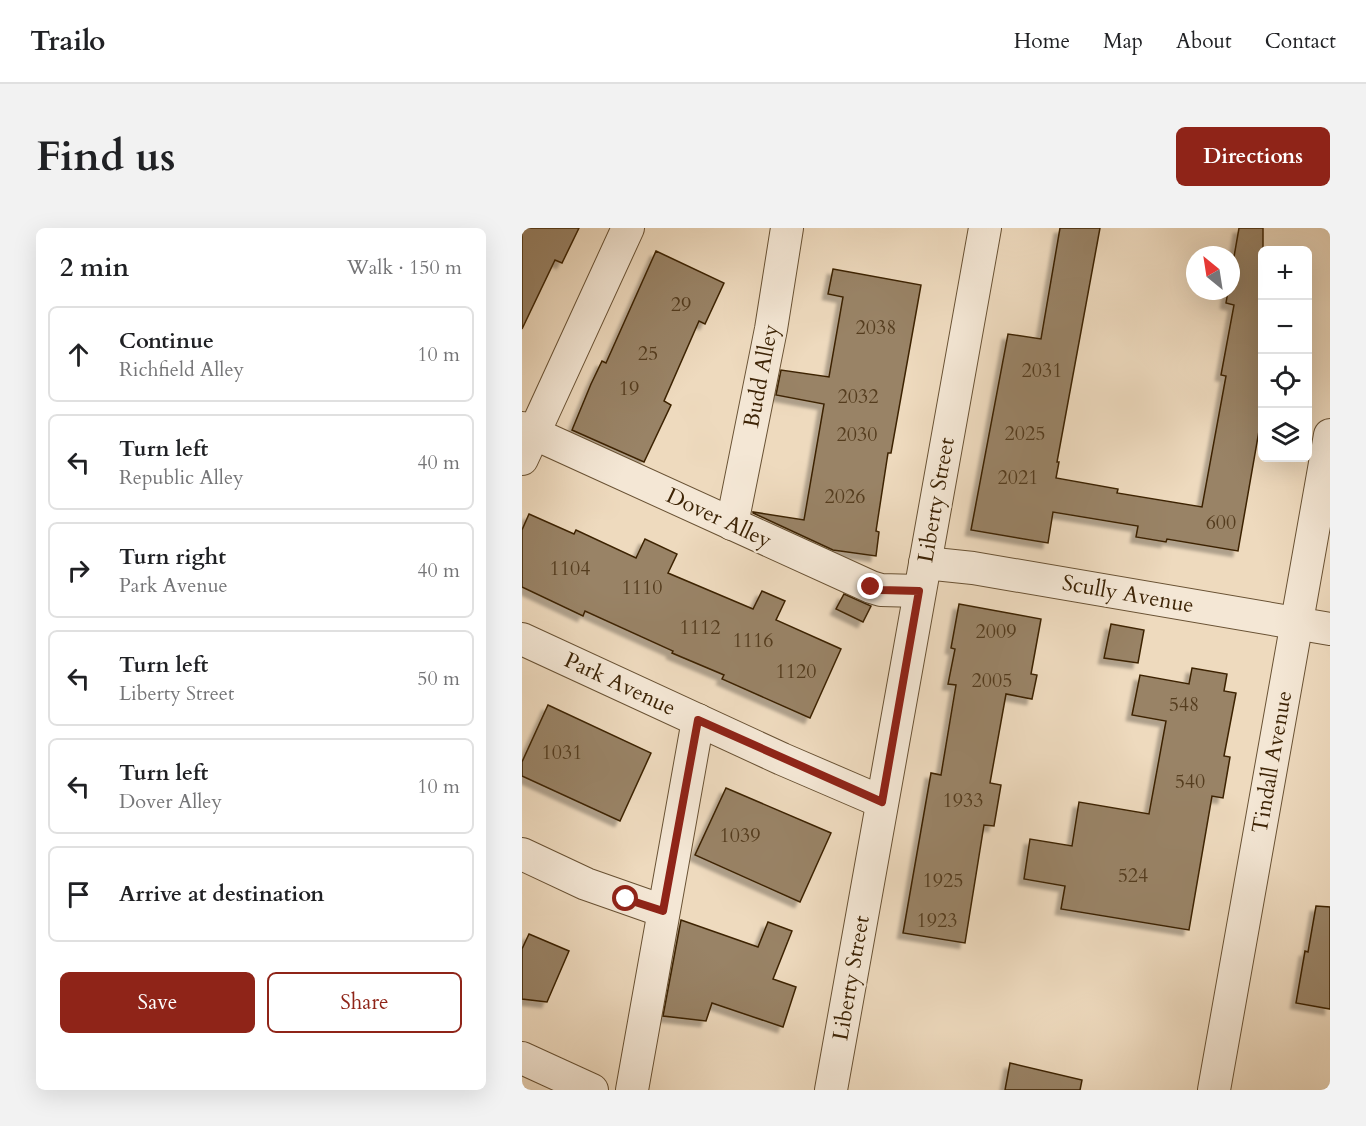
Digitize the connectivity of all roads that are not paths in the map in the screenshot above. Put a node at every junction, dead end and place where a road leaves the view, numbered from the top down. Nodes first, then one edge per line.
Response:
1 (628, 228) edge
2 (787, 228) edge
3 (984, 228) edge
4 (1330, 435) edge
5 (526, 440) edge
6 (732, 524) junction
7 (922, 577) junction
8 (1297, 623) junction
9 (1330, 629) edge
10 (522, 639) edge
11 (698, 720) junction
12 (882, 802) junction
13 (522, 854) edge
14 (663, 911) junction
15 (522, 1058) edge
16 (592, 1090) edge
17 (633, 1090) edge
18 (831, 1090) edge
19 (1214, 1090) edge

1 - 5 street
2 - 6 street, Budd Alley
3 - 7 street, Liberty Street
4 - 8 street, Tindall Avenue
5 - 6 street, Dover Alley
6 - 7 street, Dover Alley
7 - 8 street, Scully Avenue
7 - 12 street, Liberty Street
8 - 9 street, Scully Avenue
8 - 19 street, Tindall Avenue
10 - 11 street, Park Avenue
11 - 12 street, Park Avenue
11 - 14 street
12 - 18 street, Liberty Street
13 - 14 street
14 - 17 street
15 - 16 street

